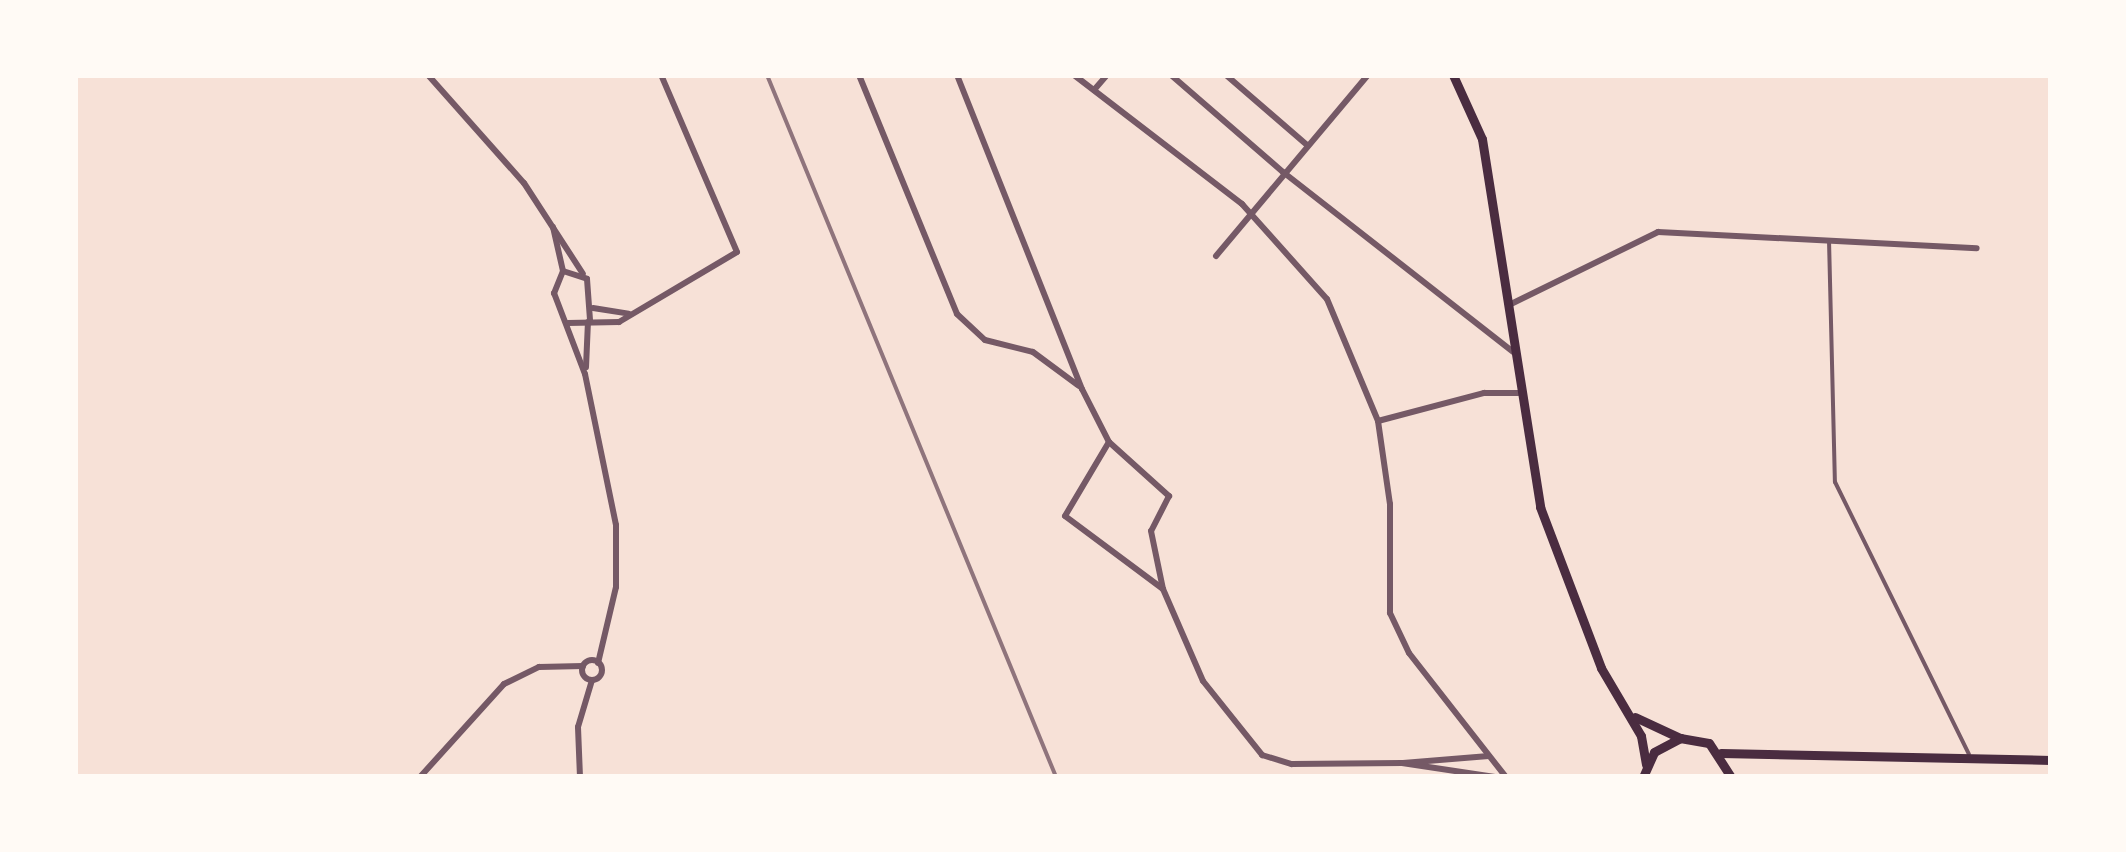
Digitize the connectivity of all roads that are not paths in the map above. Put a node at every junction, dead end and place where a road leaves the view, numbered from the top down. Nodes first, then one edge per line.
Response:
1 (428, 75) edge
2 (661, 75) edge
3 (859, 75) edge
4 (957, 75) edge
5 (1074, 75) edge
6 (1107, 75) edge
7 (1171, 75) edge
8 (1226, 75) edge
9 (1368, 75) edge
10 (1453, 75) edge
11 (1094, 90) junction
12 (1307, 145) junction
13 (1283, 172) junction
14 (1251, 213) junction
15 (553, 227) junction
16 (1829, 240) junction
17 (1978, 248) dead end
18 (1216, 256) dead end
19 (563, 270) junction
20 (583, 274) junction
21 (1510, 305) junction
22 (592, 308) junction
23 (630, 314) junction
24 (589, 321) junction
25 (568, 323) junction
26 (1512, 352) junction
27 (585, 374) junction
28 (1082, 389) junction
29 (1518, 393) junction
30 (1378, 421) junction
31 (1109, 442) junction
32 (1163, 589) junction
33 (598, 663) junction
34 (583, 666) junction
35 (592, 680) junction
36 (1632, 715) junction
37 (1680, 738) junction
38 (1720, 752) junction
39 (1490, 756) junction
40 (1971, 759) junction
41 (2051, 760) edge
42 (1402, 763) junction
43 (1646, 766) junction
44 (420, 777) edge
45 (580, 777) edge
46 (1495, 777) edge
47 (1506, 777) edge
48 (1643, 777) edge
49 (1730, 777) edge

1 - 15 street
2 - 23 street
3 - 28 street
4 - 28 street
5 - 11 street
6 - 11 street
7 - 13 street
8 - 12 street
9 - 12 street
10 - 21 main road
11 - 14 street
12 - 13 street
13 - 14 street
13 - 26 street
14 - 18 street
14 - 30 street
15 - 19 street
15 - 20 street
16 - 17 street
16 - 21 street
16 - 40 lane
19 - 20 street
19 - 25 street
20 - 22 street
21 - 26 main road
22 - 23 street
22 - 24 street
23 - 24 street
24 - 25 street
24 - 27 street
25 - 27 street
26 - 29 main road
27 - 33 street
28 - 31 street
29 - 30 street
29 - 36 main road
30 - 39 street
31 - 32 street
31 - 32 street
32 - 42 street
33 - 34 street
33 - 35 street
34 - 35 street
34 - 44 street
35 - 45 street
36 - 37 main road
36 - 43 main road
37 - 38 main road
37 - 43 main road
38 - 40 main road
38 - 49 main road
39 - 42 street
39 - 47 street
40 - 41 main road
42 - 46 street
43 - 48 main road

